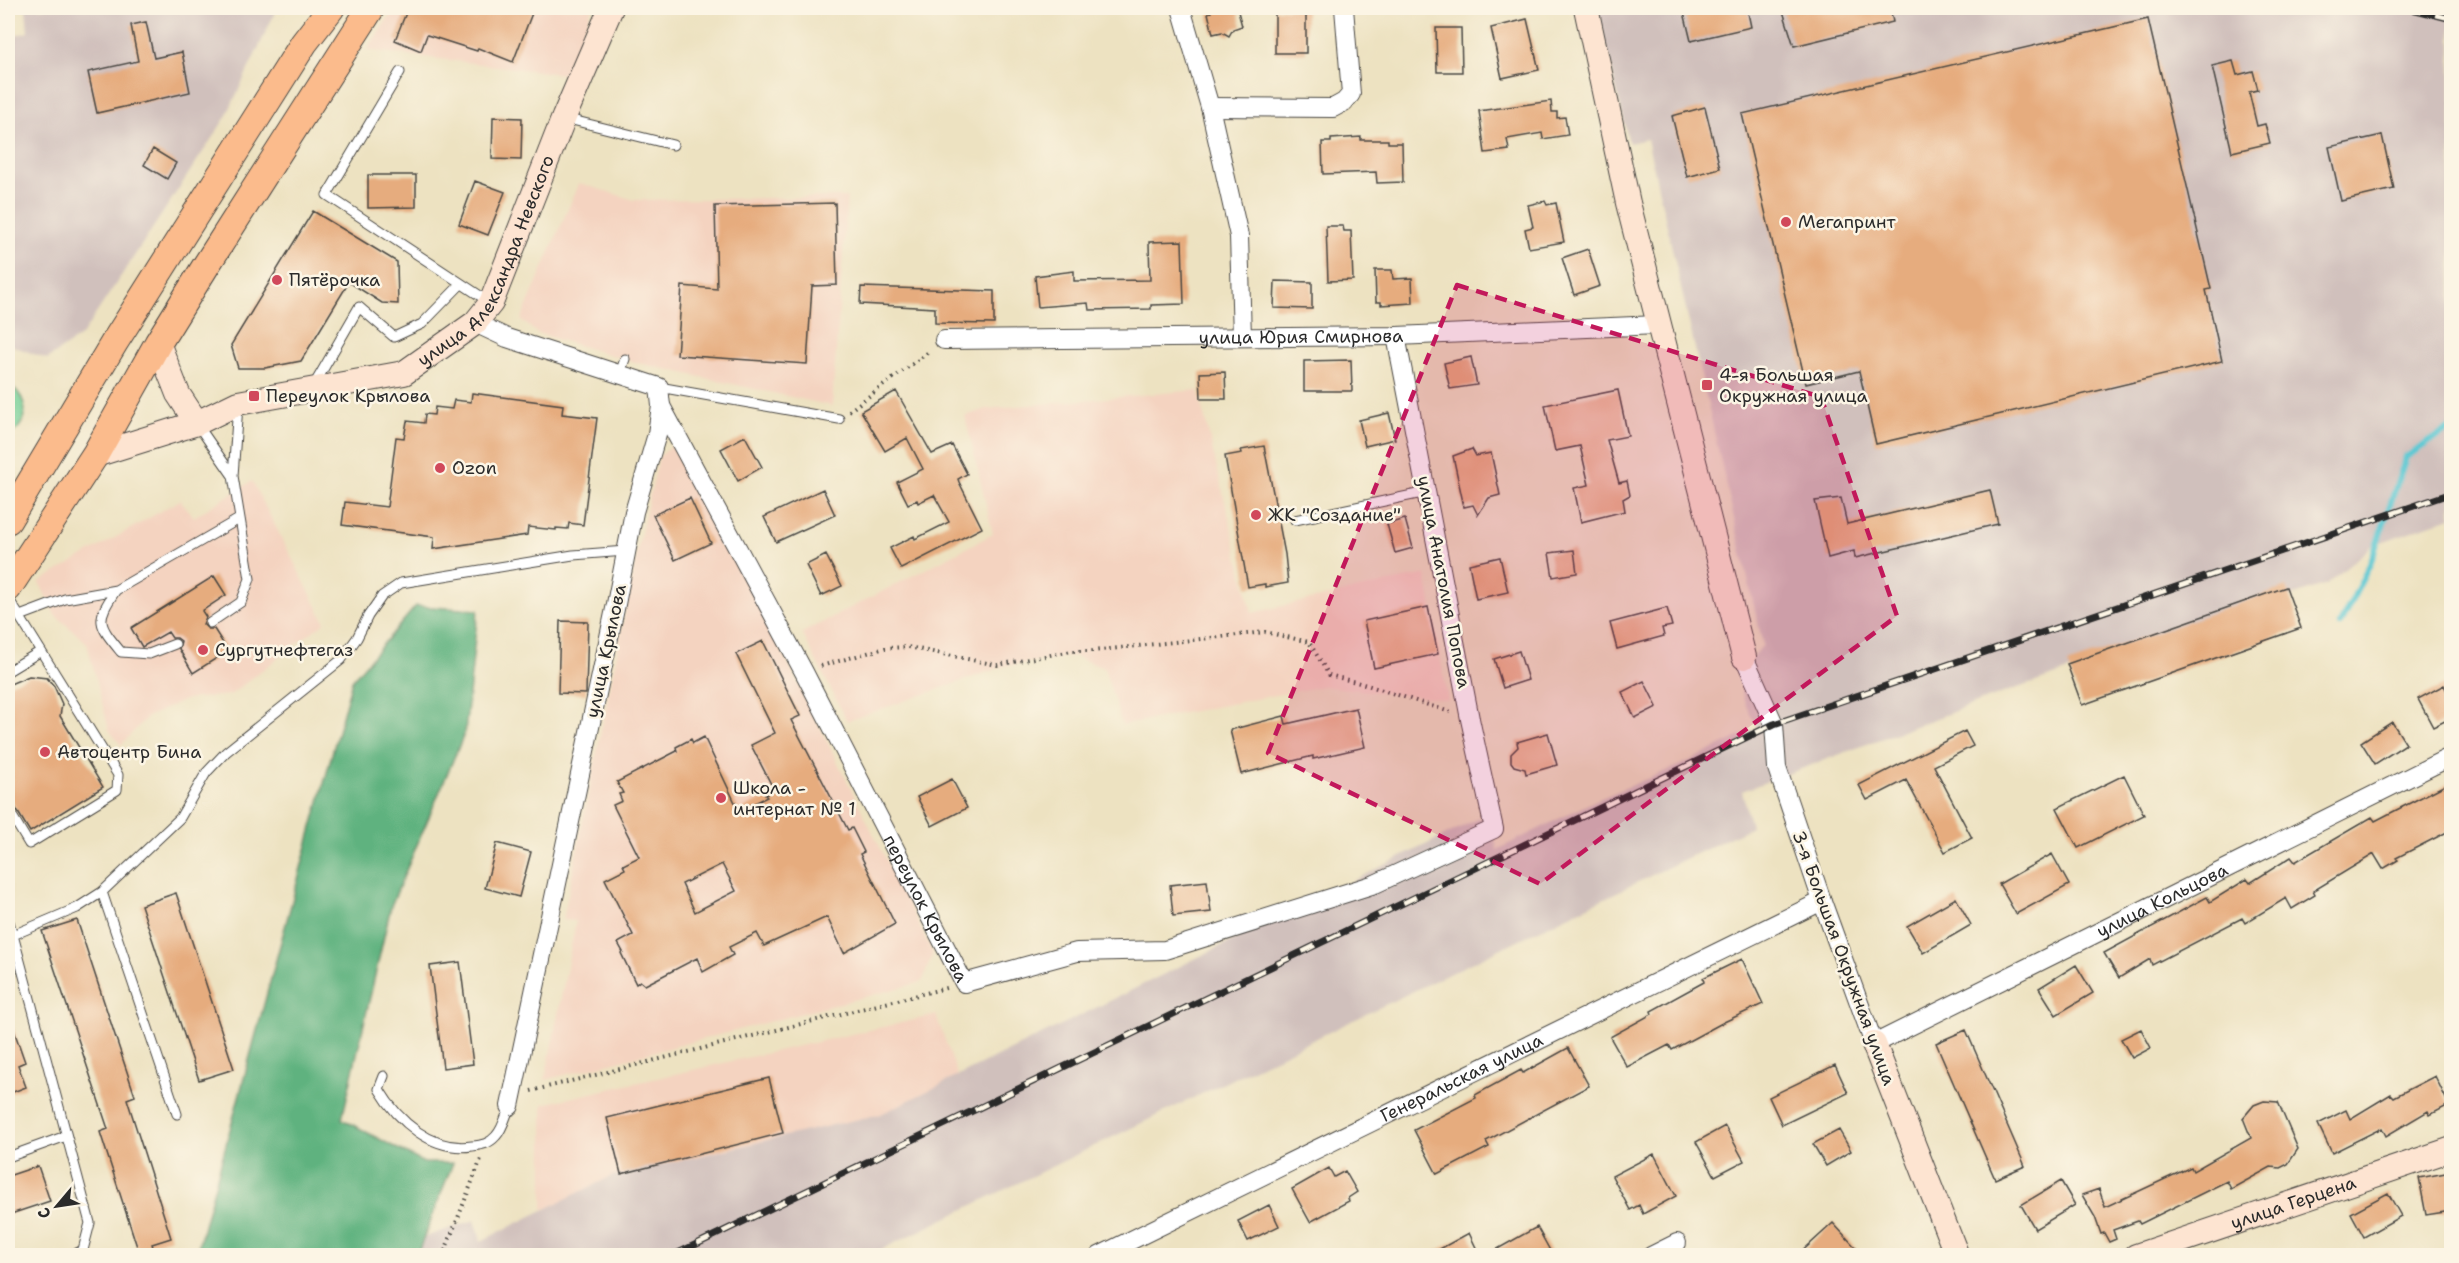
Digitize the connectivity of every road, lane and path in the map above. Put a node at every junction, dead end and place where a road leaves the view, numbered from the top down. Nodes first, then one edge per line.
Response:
1 (332, 8) edge
2 (371, 8) edge
3 (611, 8) edge
4 (1181, 8) edge
5 (1344, 8) edge
6 (1586, 8) edge
7 (400, 72) dead end
8 (1210, 107) junction
9 (564, 117) junction
10 (673, 145) dead end
11 (462, 284) junction
12 (491, 303) junction
13 (475, 323) junction
14 (1658, 325) junction
15 (1396, 336) junction
16 (1242, 337) junction
17 (944, 340) joint
18 (158, 343) junction
19 (659, 387) junction
20 (311, 390) junction
21 (238, 403) junction
22 (660, 406) junction
23 (839, 419) joint
24 (197, 423) junction
25 (95, 455) junction
26 (232, 477) junction
27 (1426, 492) junction
28 (239, 519) junction
29 (8, 520) edge
30 (1295, 520) dead end
31 (626, 551) junction
32 (8, 588) edge
33 (116, 590) junction
34 (8, 598) edge
35 (20, 616) junction
36 (210, 623) dead end
37 (175, 644) dead end
38 (41, 651) junction
39 (1744, 657) joint
40 (8, 671) edge
41 (804, 672) junction
42 (1470, 718) junction
43 (2451, 756) edge
44 (8, 808) edge
45 (1494, 829) joint
46 (102, 892) junction
47 (1822, 901) junction
48 (8, 919) edge
49 (13, 935) junction
50 (964, 983) junction
51 (1874, 1044) junction
52 (384, 1076) dead end
53 (511, 1101) junction
54 (177, 1114) dead end
55 (66, 1136) junction
56 (487, 1144) junction
57 (2451, 1149) edge
58 (8, 1157) edge
59 (1677, 1243) dead end
60 (71, 1256) edge
61 (443, 1256) edge
62 (1100, 1256) edge
63 (1651, 1256) edge
64 (1957, 1256) edge
65 (2136, 1256) edge

1 - 29 main road
2 - 18 main road
3 - 9 street, улица Александра Невского
4 - 8 street
5 - 8 street
6 - 14 street
7 - 11 lane
8 - 16 street
9 - 10 lane
9 - 12 street, улица Александра Невского
11 - 12 lane
11 - 20 lane
12 - 13 street, улица Александра Невского
13 - 19 street
13 - 20 street, улица Александра Невского
14 - 15 street, улица Юрия Смирнова
14 - 39 street
15 - 16 street, улица Юрия Смирнова
15 - 27 street, улица Анатолия Попова
16 - 17 street, улица Юрия Смирнова
17 - 23 path
18 - 24 street
18 - 25 main road
19 - 22 street, улица Крылова
19 - 23 lane
20 - 21 street, улица Александра Невского
21 - 24 street, улица Александра Невского
21 - 26 lane
22 - 31 street, улица Крылова
22 - 41 street, переулок Крылова
24 - 25 street, улица Александра Невского
24 - 26 lane
25 - 32 main road
26 - 28 lane
27 - 30 lane
27 - 42 street, улица Анатолия Попова
28 - 33 lane
28 - 36 lane
31 - 46 lane
31 - 53 street, улица Крылова
33 - 35 lane
33 - 37 lane
34 - 35 lane
35 - 38 lane
38 - 40 lane
38 - 44 lane
39 - 47 street, 3-я Большая Окружная улица
41 - 42 path
41 - 50 street, переулок Крылова
42 - 45 street, улица Анатолия Попова
43 - 51 street, улица Кольцова
45 - 50 street, переулок Крылова
46 - 49 lane
46 - 54 lane
47 - 51 street, 3-я Большая Окружная улица
47 - 62 street, Генеральская улица
48 - 49 lane
49 - 55 lane
50 - 53 path
51 - 64 street, 3-я Большая Окружная улица
52 - 56 lane
53 - 56 lane
55 - 58 lane
55 - 60 lane
56 - 61 path
57 - 65 street, улица Герцена
59 - 63 street

